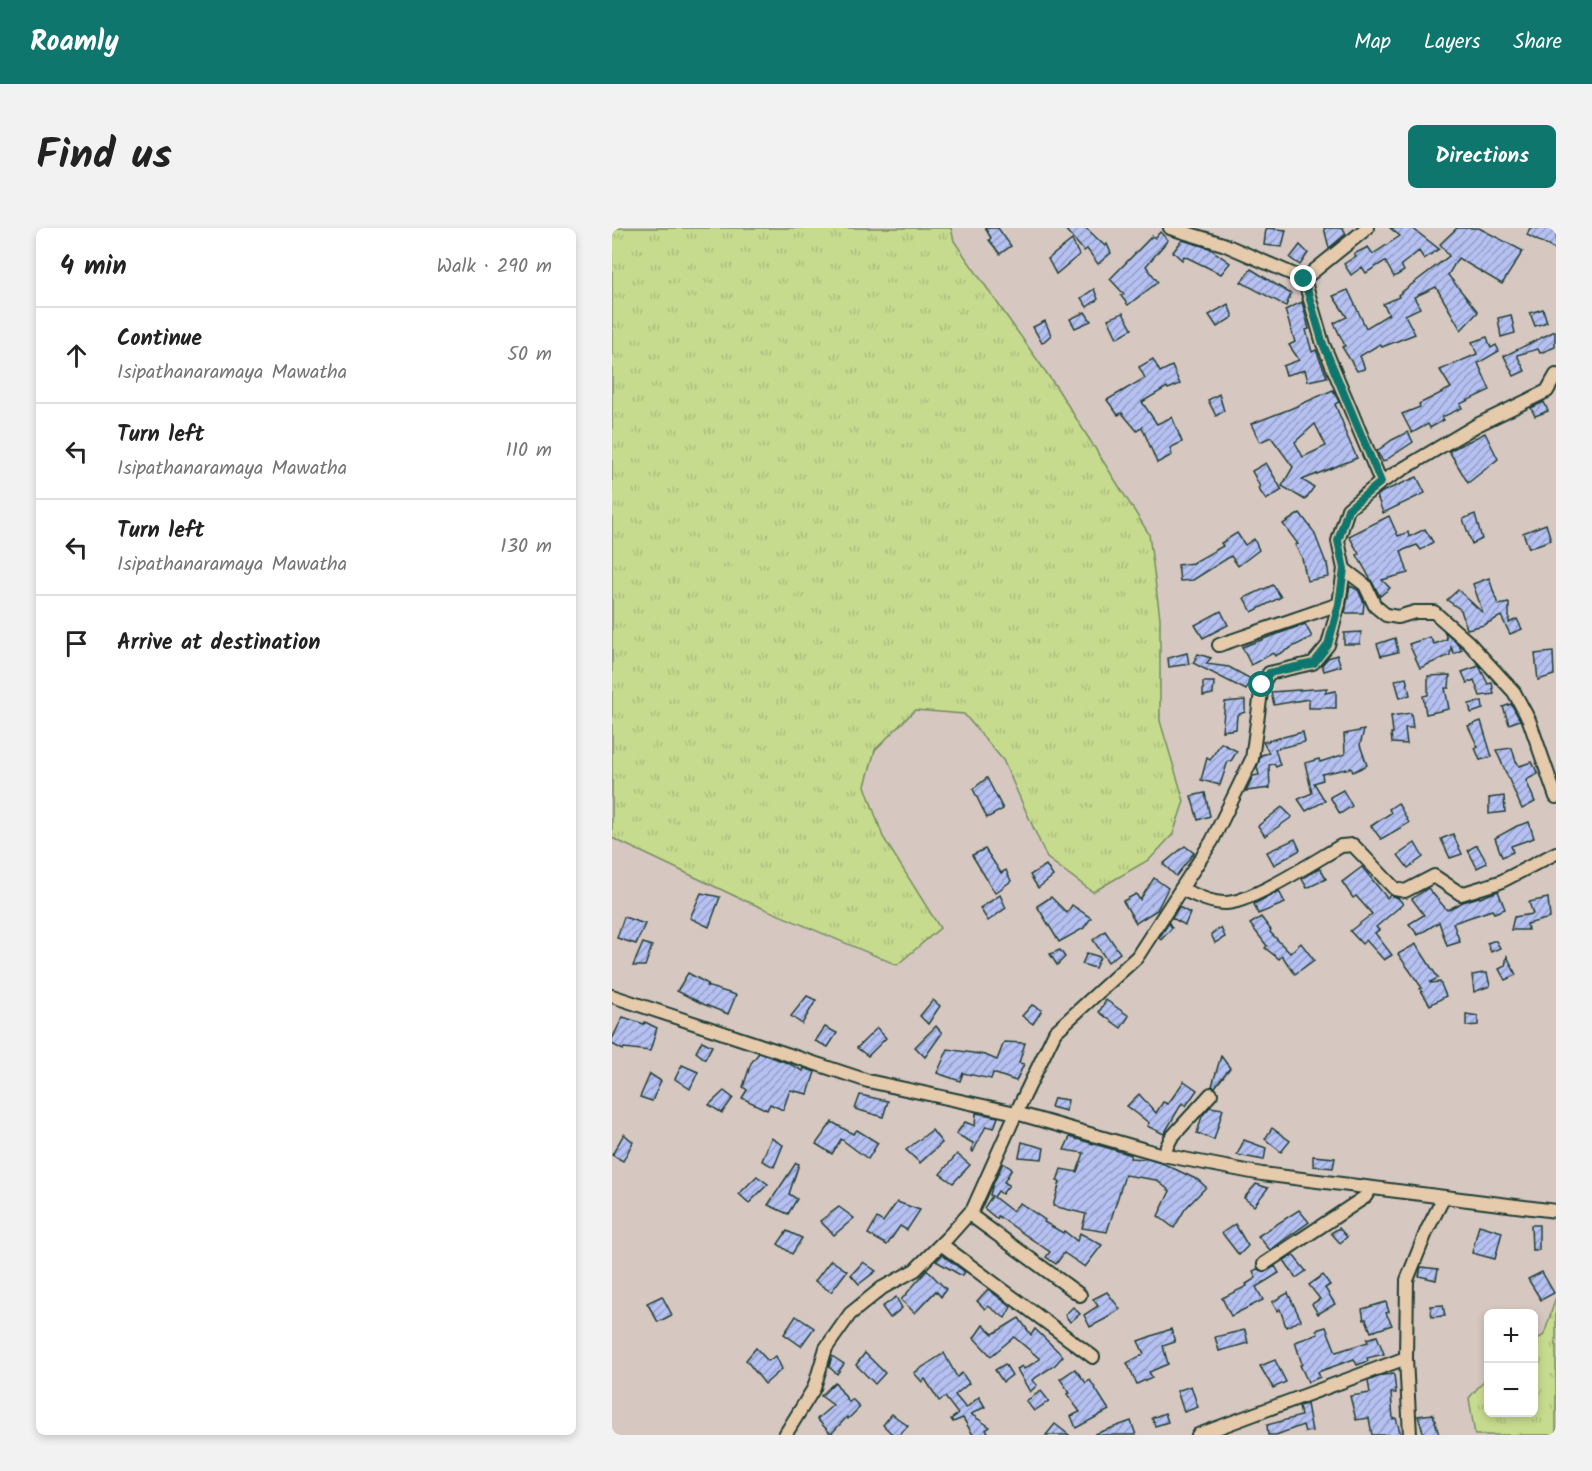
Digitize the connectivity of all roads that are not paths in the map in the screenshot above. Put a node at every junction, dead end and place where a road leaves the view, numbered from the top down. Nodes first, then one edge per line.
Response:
1 (1170, 228) edge
2 (1367, 228) edge
3 (1304, 279) junction
4 (1556, 375) edge
5 (1551, 391) edge
6 (1381, 482) junction
7 (1344, 569) junction
8 (1339, 604) junction
9 (1219, 645) dead end
10 (1556, 796) edge
11 (1556, 853) edge
12 (1181, 889) junction
13 (612, 996) edge
14 (1211, 1094) dead end
15 (1016, 1113) junction
16 (1163, 1155) junction
17 (1371, 1188) junction
18 (1444, 1197) junction
19 (1556, 1210) edge
20 (969, 1214) junction
21 (941, 1244) junction
22 (1264, 1264) dead end
23 (1080, 1295) dead end
24 (1093, 1357) dead end
25 (1406, 1359) junction
26 (785, 1435) edge
27 (1198, 1435) edge
28 (1410, 1435) edge

1 - 3 street
2 - 3 street
3 - 6 street
4 - 5 street
5 - 6 street
6 - 7 street
7 - 8 street
7 - 10 street
8 - 9 street
8 - 12 street
11 - 12 street
12 - 15 street
13 - 15 street
14 - 16 street
15 - 16 street
15 - 20 street
16 - 17 street
17 - 18 street
17 - 22 street
18 - 19 street
18 - 25 street
20 - 21 street
20 - 23 street
21 - 24 street
21 - 26 street
25 - 27 street
25 - 28 street

